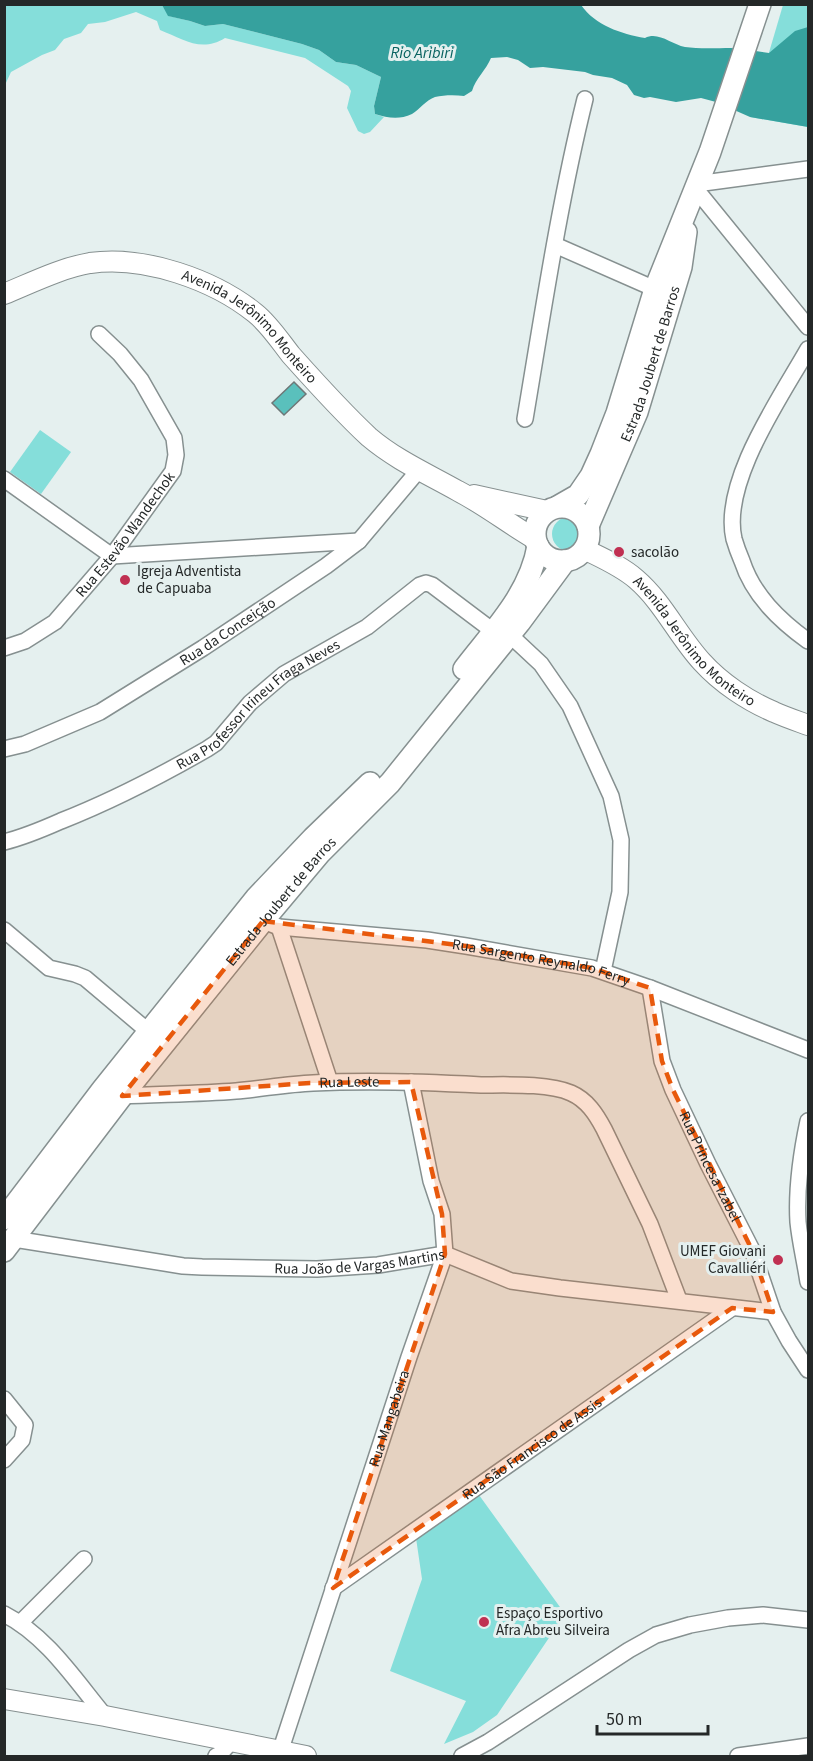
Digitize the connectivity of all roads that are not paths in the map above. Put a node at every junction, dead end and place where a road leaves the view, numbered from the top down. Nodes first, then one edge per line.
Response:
1 (760, 4) edge
2 (585, 99) dead end
3 (808, 169) edge
4 (694, 189) junction
5 (555, 245) junction
6 (655, 289) junction
7 (4, 294) edge
8 (808, 327) edge
9 (99, 334) dead end
10 (808, 349) edge
11 (525, 419) dead end
12 (418, 471) junction
13 (4, 479) edge
14 (460, 491) junction
15 (552, 509) junction
16 (588, 526) junction
17 (359, 541) junction
18 (536, 542) junction
19 (584, 549) junction
20 (112, 556) junction
21 (565, 561) junction
22 (502, 633) junction
23 (806, 634) edge
24 (4, 648) edge
25 (808, 725) edge
26 (4, 748) edge
27 (4, 842) edge
28 (271, 924) junction
29 (4, 930) edge
30 (603, 971) junction
31 (650, 988) junction
32 (149, 1032) junction
33 (808, 1050) edge
34 (330, 1082) junction
35 (411, 1082) junction
36 (122, 1095) junction
37 (808, 1121) edge
38 (7, 1212) edge
39 (9, 1245) edge
40 (445, 1254) junction
41 (808, 1282) edge
42 (679, 1300) junction
43 (732, 1308) junction
44 (773, 1312) junction
45 (808, 1370) edge
46 (4, 1399) edge
47 (4, 1460) edge
48 (84, 1559) dead end
49 (333, 1588) junction
50 (4, 1614) edge
51 (808, 1620) edge
52 (20, 1623) junction
53 (4, 1699) edge
54 (105, 1716) junction
55 (808, 1746) edge
56 (222, 1752) edge
57 (280, 1752) junction
58 (306, 1756) edge
59 (462, 1756) edge
60 (738, 1756) edge

1 - 4 main road, Estrada Joubert de Barros
2 - 5 street
3 - 4 street
4 - 6 main road, Estrada Joubert de Barros
4 - 8 street
4 - 16 main road, Estrada Joubert de Barros
5 - 6 street
5 - 11 street
6 - 15 main road, Estrada Joubert de Barros
7 - 12 street, Avenida Jerônimo Monteiro
9 - 20 street, Rua Estevão Wandechok
10 - 23 street
12 - 14 street, Avenida Jerônimo Monteiro
12 - 17 street, Rua da Conceição
13 - 20 street
14 - 15 street, Avenida Jerônimo Monteiro
14 - 18 street, Avenida Jerônimo Monteiro
15 - 16 main road
15 - 18 main road
16 - 19 main road
17 - 20 street
17 - 26 street, Rua da Conceição
18 - 21 main road
18 - 22 main road, Estrada Joubert de Barros
19 - 21 main road
19 - 25 street, Avenida Jerônimo Monteiro
20 - 24 street, Rua Estevão Wandechok
21 - 22 main road, Estrada Joubert de Barros
22 - 27 street, Rua Professor Irineu Fraga Neves
22 - 28 main road, Estrada Joubert de Barros
22 - 30 street, Rua Professor Irineu Fraga Neves
22 - 32 main road, Estrada Joubert de Barros
28 - 30 street, Rua Sargento Reynaldo Ferry
28 - 34 street
28 - 36 main road, Estrada Joubert de Barros
29 - 32 street
30 - 31 street, Rua Sargento Reynaldo Ferry
31 - 33 street, Rua Sargento Reynaldo Ferry
31 - 44 street, Rua Princesa Izabel
32 - 38 main road, Estrada Joubert de Barros
34 - 35 street, Rua Leste
34 - 36 street, Rua Leste
35 - 40 street, Rua Mangabeira
35 - 42 street, Rua Leste
36 - 39 main road, Estrada Joubert de Barros
37 - 41 street
39 - 40 street, Rua João de Vargas Martins
40 - 42 street, Rua João de Vargas Martins
40 - 49 street, Rua Mangabeira
42 - 43 street, Rua João de Vargas Martins
43 - 44 street, Rua João de Vargas Martins
43 - 49 street, Rua São Francisco de Assis
44 - 45 street, Rua Princesa Izabel
46 - 47 street
48 - 52 street
49 - 57 street, Rua Mangabeira
50 - 52 street
51 - 59 street
52 - 54 street
53 - 54 street
54 - 56 street
55 - 60 street
56 - 57 street
57 - 58 street

